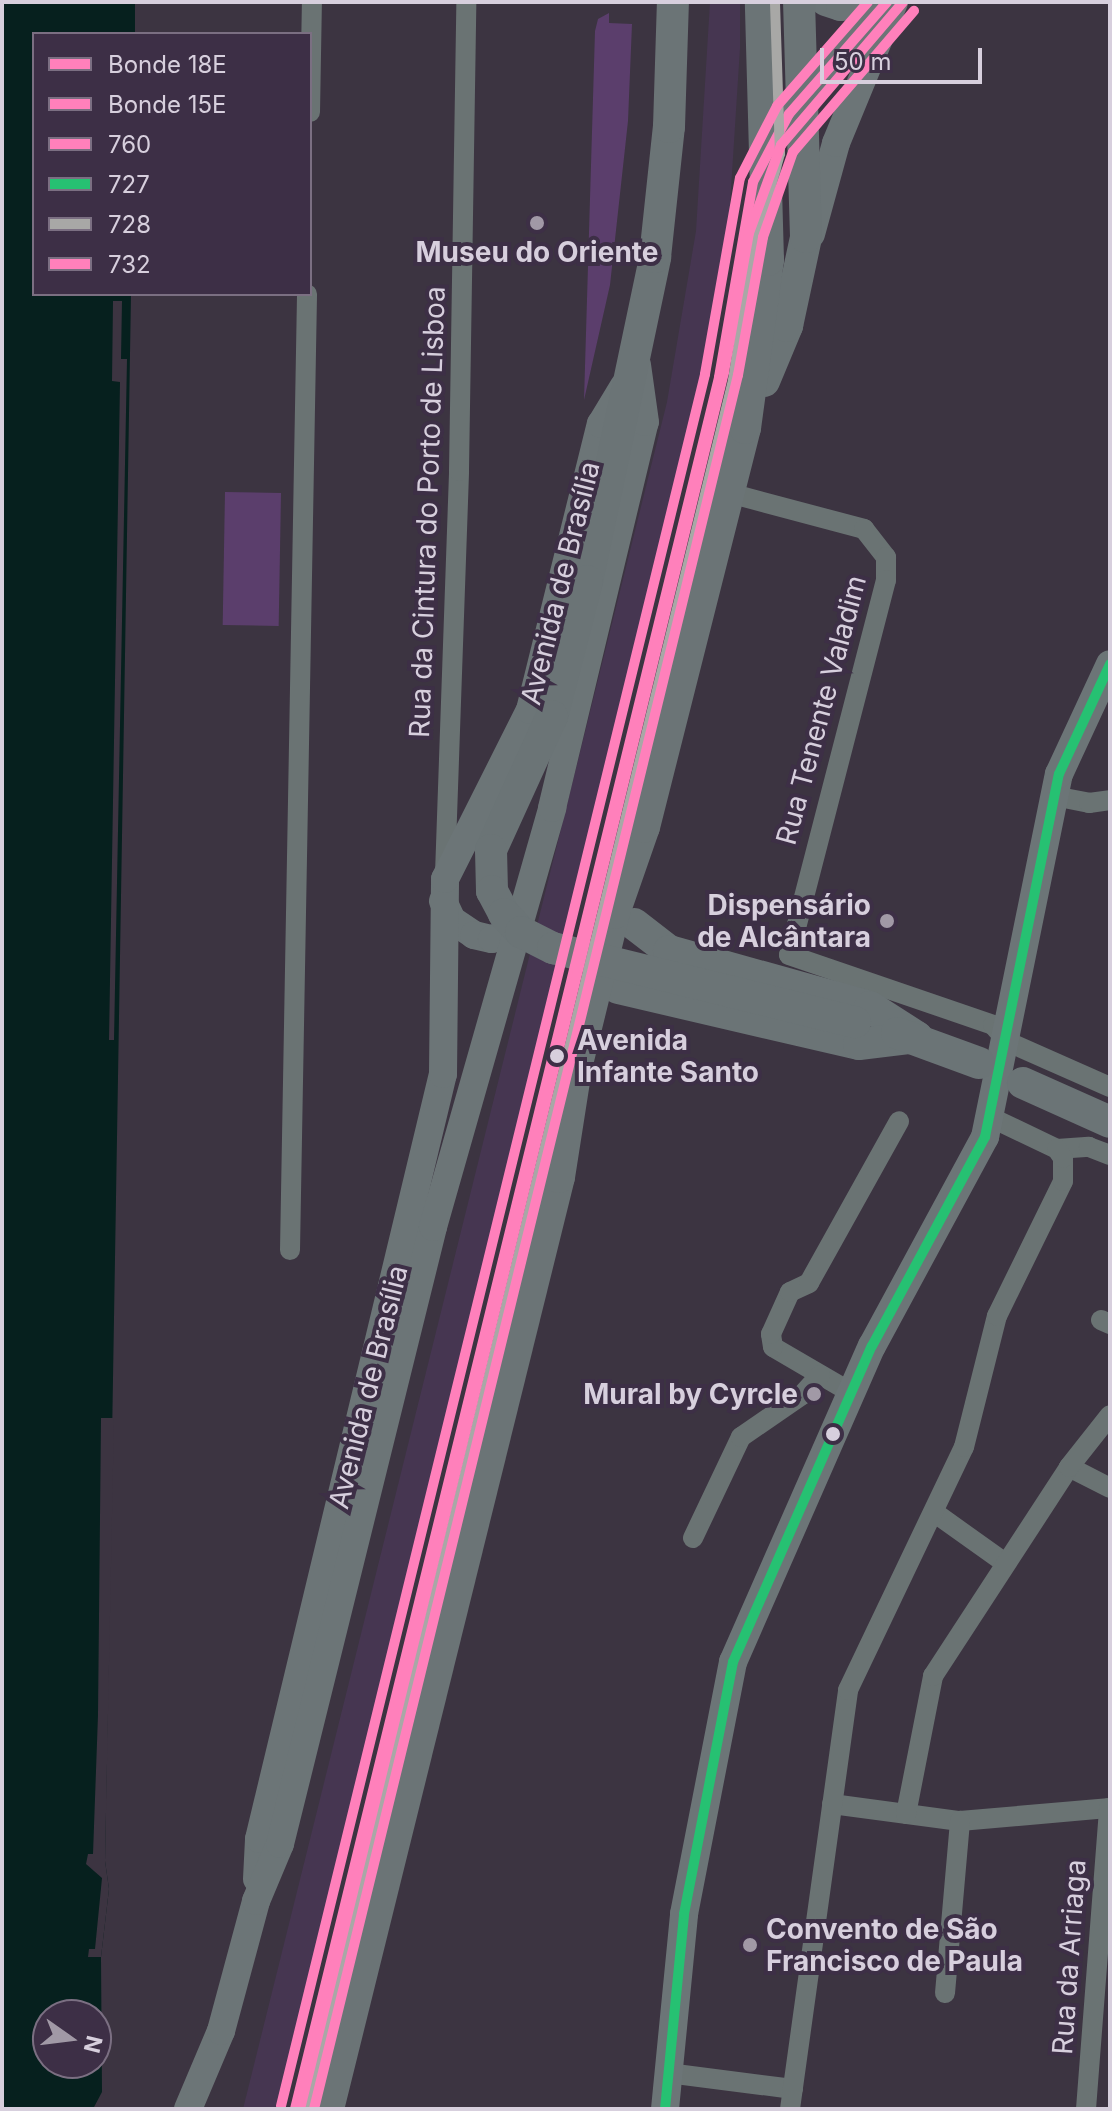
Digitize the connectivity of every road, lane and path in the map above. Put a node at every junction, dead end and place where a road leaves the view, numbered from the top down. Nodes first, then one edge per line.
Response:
1 (312, 2) edge
2 (466, 2) edge
3 (673, 2) edge
4 (761, 2) edge
5 (799, 2) edge
6 (825, 2) edge
7 (879, 2) edge
8 (887, 2) edge
9 (894, 2) edge
10 (311, 32) edge
11 (803, 96) junction
12 (766, 152) junction
13 (802, 266) junction
14 (307, 296) edge
15 (637, 365) junction
16 (745, 428) junction
17 (729, 493) junction
18 (1110, 664) edge
19 (1054, 796) junction
20 (1110, 800) edge
21 (444, 890) junction
22 (624, 919) junction
23 (513, 931) junction
24 (618, 988) junction
25 (917, 1037) junction
26 (1008, 1042) junction
27 (979, 1063) dead end
28 (1023, 1083) dead end
29 (1110, 1087) edge
30 (994, 1110) junction
31 (899, 1121) dead end
32 (1110, 1122) edge
33 (1057, 1149) junction
34 (1110, 1155) edge
35 (559, 1177) junction
36 (421, 1223) junction
37 (290, 1250) dead end
38 (820, 1375) junction
39 (850, 1392) junction
40 (1110, 1415) edge
41 (1069, 1467) junction
42 (1110, 1488) edge
43 (935, 1513) junction
44 (693, 1538) dead end
45 (1005, 1563) junction
46 (832, 1804) junction
47 (1109, 1808) edge
48 (906, 1814) junction
49 (960, 1821) junction
50 (945, 1993) dead end
51 (668, 2073) junction
52 (792, 2099) edge
53 (188, 2109) edge
54 (328, 2109) edge
55 (665, 2109) edge
56 (1086, 2109) edge

1 - 10 street
2 - 21 street, Rua da Cintura do Porto de Lisboa
3 - 15 main road, Avenida de Brasília
4 - 12 main road
5 - 11 main road
6 - 7 street
8 - 11 street
9 - 13 street
11 - 12 street
11 - 13 main road
12 - 16 main road
13 - 16 main road
14 - 37 street
15 - 21 street, Avenida de Brasília
15 - 23 street, Avenida de Brasília
15 - 25 main road, bridge
16 - 17 main road
17 - 22 main road
17 - 26 street, Rua Tenente Valadim
18 - 19 street
19 - 20 street
19 - 26 street
21 - 23 street
21 - 36 street, Avenida de Brasília
22 - 24 main road
22 - 25 main road
22 - 35 main road
23 - 36 street, Avenida de Brasília
24 - 25 main road
24 - 35 main road
25 - 27 main road
26 - 29 street
26 - 30 street
28 - 32 main road
30 - 33 street
30 - 39 street
31 - 38 street
33 - 34 street
33 - 43 street
35 - 54 main road
36 - 53 street, Avenida de Brasília
38 - 39 street
38 - 44 street
39 - 51 street
40 - 41 street
41 - 42 street
41 - 45 street
43 - 45 street
43 - 46 street
45 - 48 street
46 - 48 street
46 - 52 street
47 - 49 street
47 - 56 street, Rua da Arriaga
48 - 49 street
49 - 50 street
51 - 52 street
51 - 55 street

